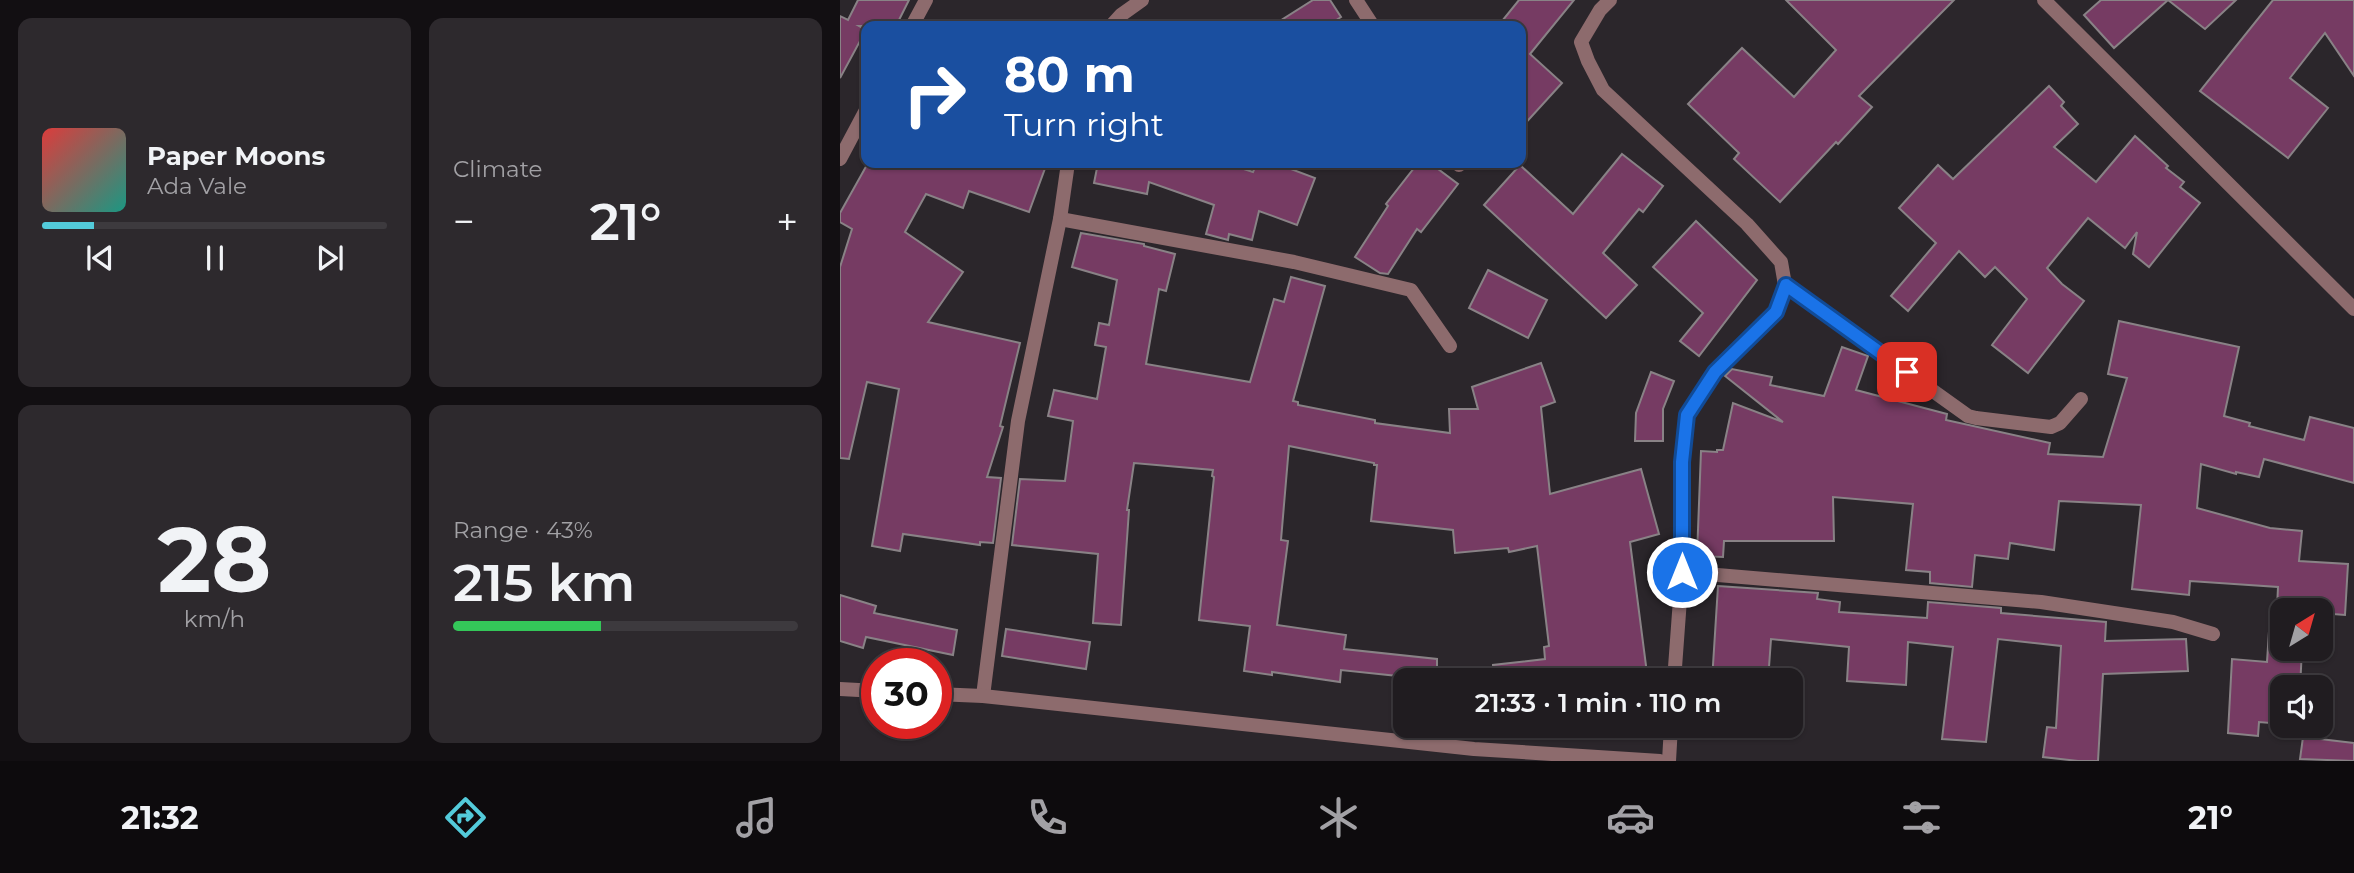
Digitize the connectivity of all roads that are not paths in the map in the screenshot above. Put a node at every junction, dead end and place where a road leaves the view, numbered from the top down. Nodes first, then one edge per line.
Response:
1 (926, 0) edge
2 (1142, 0) edge
3 (1356, 0) edge
4 (1610, 0) edge
5 (2044, 0) edge
6 (915, 21) edge
7 (1116, 21) edge
8 (1370, 21) edge
9 (861, 119) edge
10 (840, 159) edge
11 (1067, 168) edge
12 (1060, 219) junction
13 (1786, 285) junction
14 (2354, 309) edge
15 (1450, 346) dead end
16 (2081, 399) dead end
17 (1682, 572) junction
18 (2213, 634) dead end
19 (1676, 668) edge
20 (840, 689) edge
21 (861, 690) edge
22 (952, 695) edge
23 (983, 696) junction
24 (1670, 738) edge
25 (1660, 761) edge
26 (1669, 761) edge

1 - 6 street
2 - 7 street
3 - 8 street
4 - 13 street
5 - 14 street
9 - 10 street
11 - 12 street
12 - 15 street
12 - 23 street
13 - 16 street
13 - 17 street
17 - 18 street
17 - 19 street
20 - 21 street
22 - 23 street
23 - 25 street
24 - 26 street

